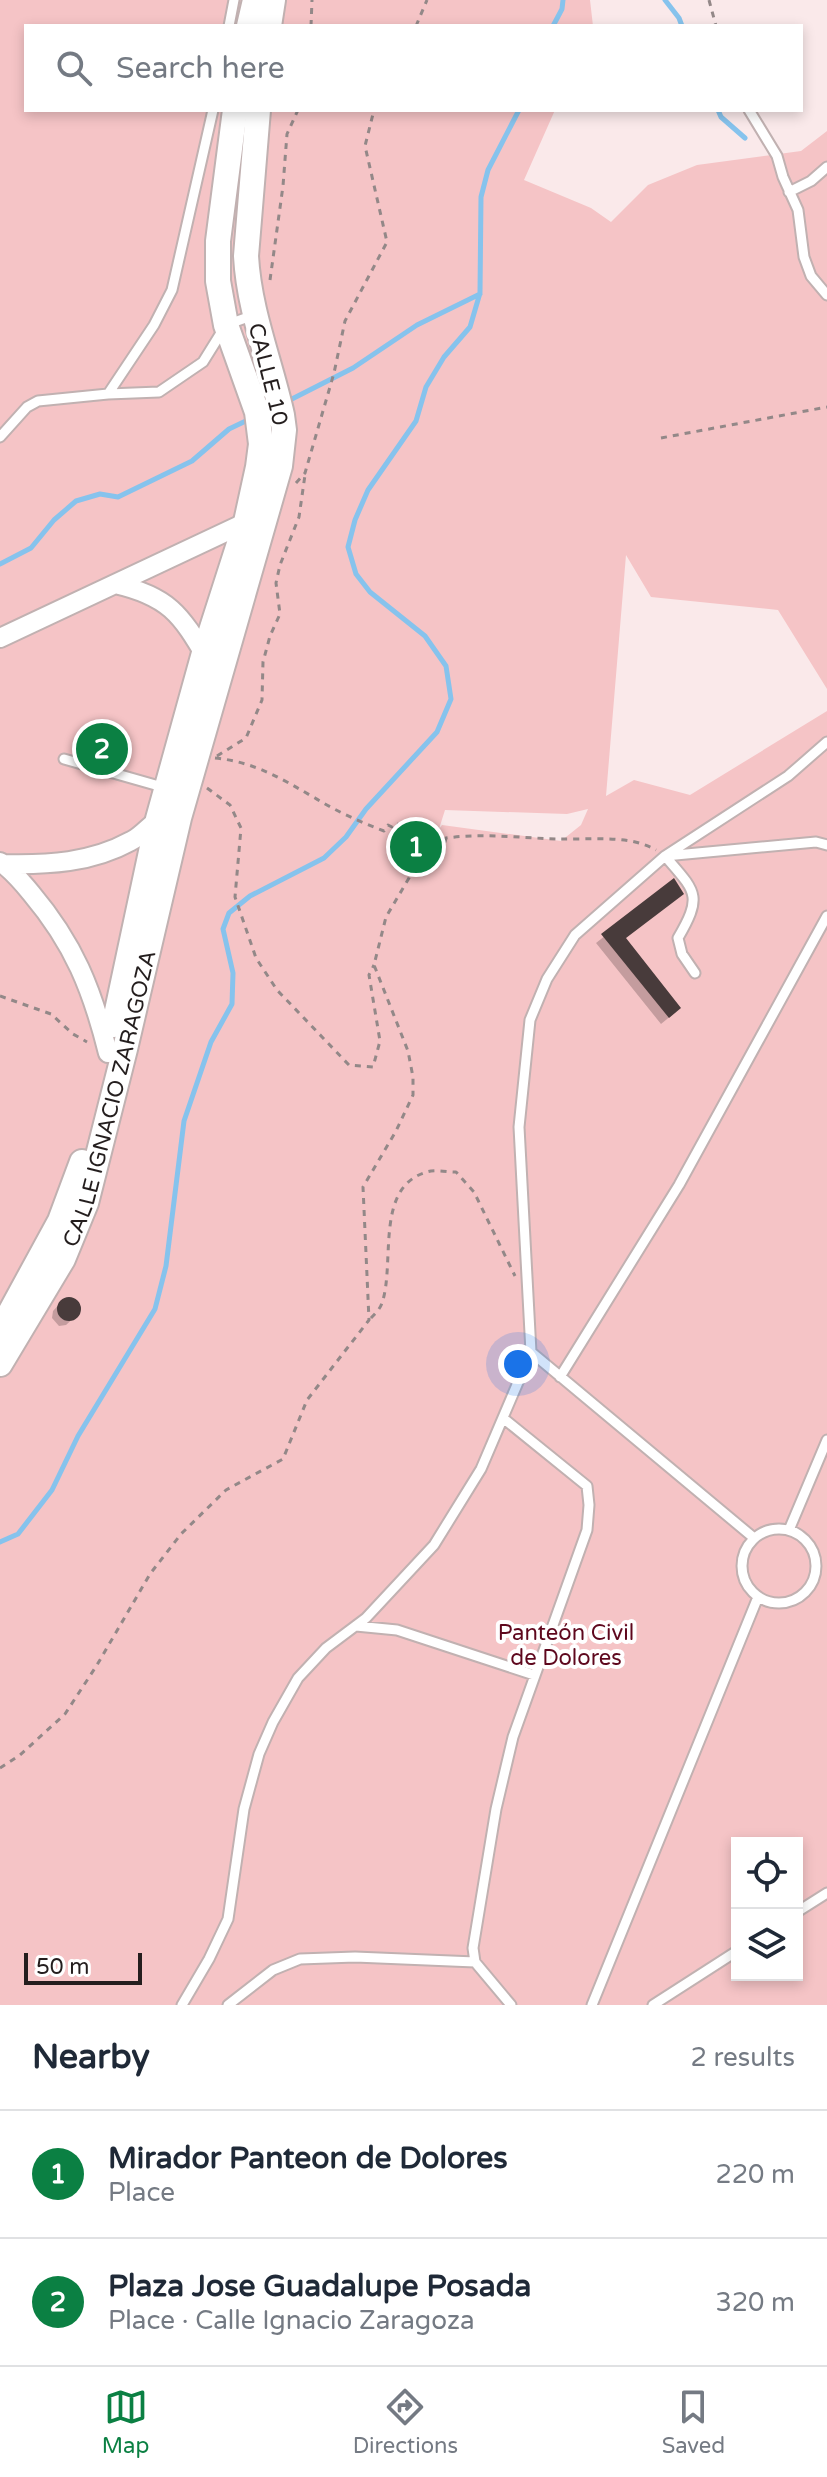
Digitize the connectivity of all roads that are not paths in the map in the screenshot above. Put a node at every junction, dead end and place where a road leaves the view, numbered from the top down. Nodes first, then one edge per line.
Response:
1 (234, 0) edge
2 (255, 0) edge
3 (273, 0) edge
4 (229, 24) edge
5 (249, 24) edge
6 (269, 24) edge
7 (213, 112) edge
8 (235, 112) edge
9 (258, 112) edge
10 (750, 112) edge
11 (827, 167) edge
12 (789, 192) junction
13 (827, 295) edge
14 (254, 315) junction
15 (226, 325) junction
16 (108, 394) junction
17 (0, 437) edge
18 (261, 513) junction
19 (115, 584) junction
20 (0, 638) edge
21 (204, 653) junction
22 (218, 679) junction
23 (827, 742) edge
24 (64, 759) dead end
25 (166, 788) junction
26 (168, 818) junction
27 (827, 845) edge
28 (665, 856) junction
29 (2, 863) edge
30 (827, 916) edge
31 (695, 973) dead end
32 (108, 1053) junction
33 (0, 1331) edge
34 (531, 1352) junction
35 (0, 1364) edge
36 (560, 1377) junction
37 (503, 1418) junction
38 (827, 1440) edge
39 (789, 1530) junction
40 (754, 1538) junction
41 (822, 1560) edge
42 (758, 1597) junction
43 (356, 1626) junction
44 (534, 1675) junction
45 (827, 1893) edge
46 (802, 1909) edge
47 (731, 1955) edge
48 (475, 1962) junction
49 (182, 2005) edge
50 (228, 2005) edge
51 (511, 2005) edge
52 (592, 2005) edge
53 (653, 2005) edge

1 - 4 lane
2 - 5 street
3 - 6 street
7 - 16 lane
8 - 15 street, CALLE 10
9 - 14 street, CALLE 10
10 - 12 lane
11 - 12 lane
12 - 13 lane
14 - 15 lane
14 - 18 street, CALLE 10
15 - 16 lane
15 - 18 street, CALLE 10
16 - 17 lane
18 - 19 street
18 - 21 street, CALLE 10
18 - 22 street, CALLE 10
19 - 20 street
19 - 21 street
21 - 22 street
21 - 25 street, CALLE IGNACIO ZARAGOZA
22 - 26 street, CALLE IGNACIO ZARAGOZA
23 - 28 lane
24 - 25 lane
25 - 26 street, CALLE IGNACIO ZARAGOZA
26 - 29 street, CALLE IGNACIO ZARAGOZA
26 - 32 street, CALLE IGNACIO ZARAGOZA
26 - 35 street, CALLE IGNACIO ZARAGOZA
27 - 28 lane
28 - 31 lane
28 - 34 lane
29 - 32 street, CALLE IGNACIO ZARAGOZA
30 - 36 lane
32 - 33 street, CALLE IGNACIO ZARAGOZA
34 - 36 lane
34 - 37 lane
36 - 40 lane
37 - 43 lane
37 - 44 lane
38 - 39 lane
39 - 40 lane
39 - 41 lane
40 - 42 lane
41 - 42 lane
42 - 52 lane
43 - 44 lane
43 - 49 lane
44 - 48 lane
45 - 46 lane
47 - 53 lane
48 - 50 lane
48 - 51 lane

